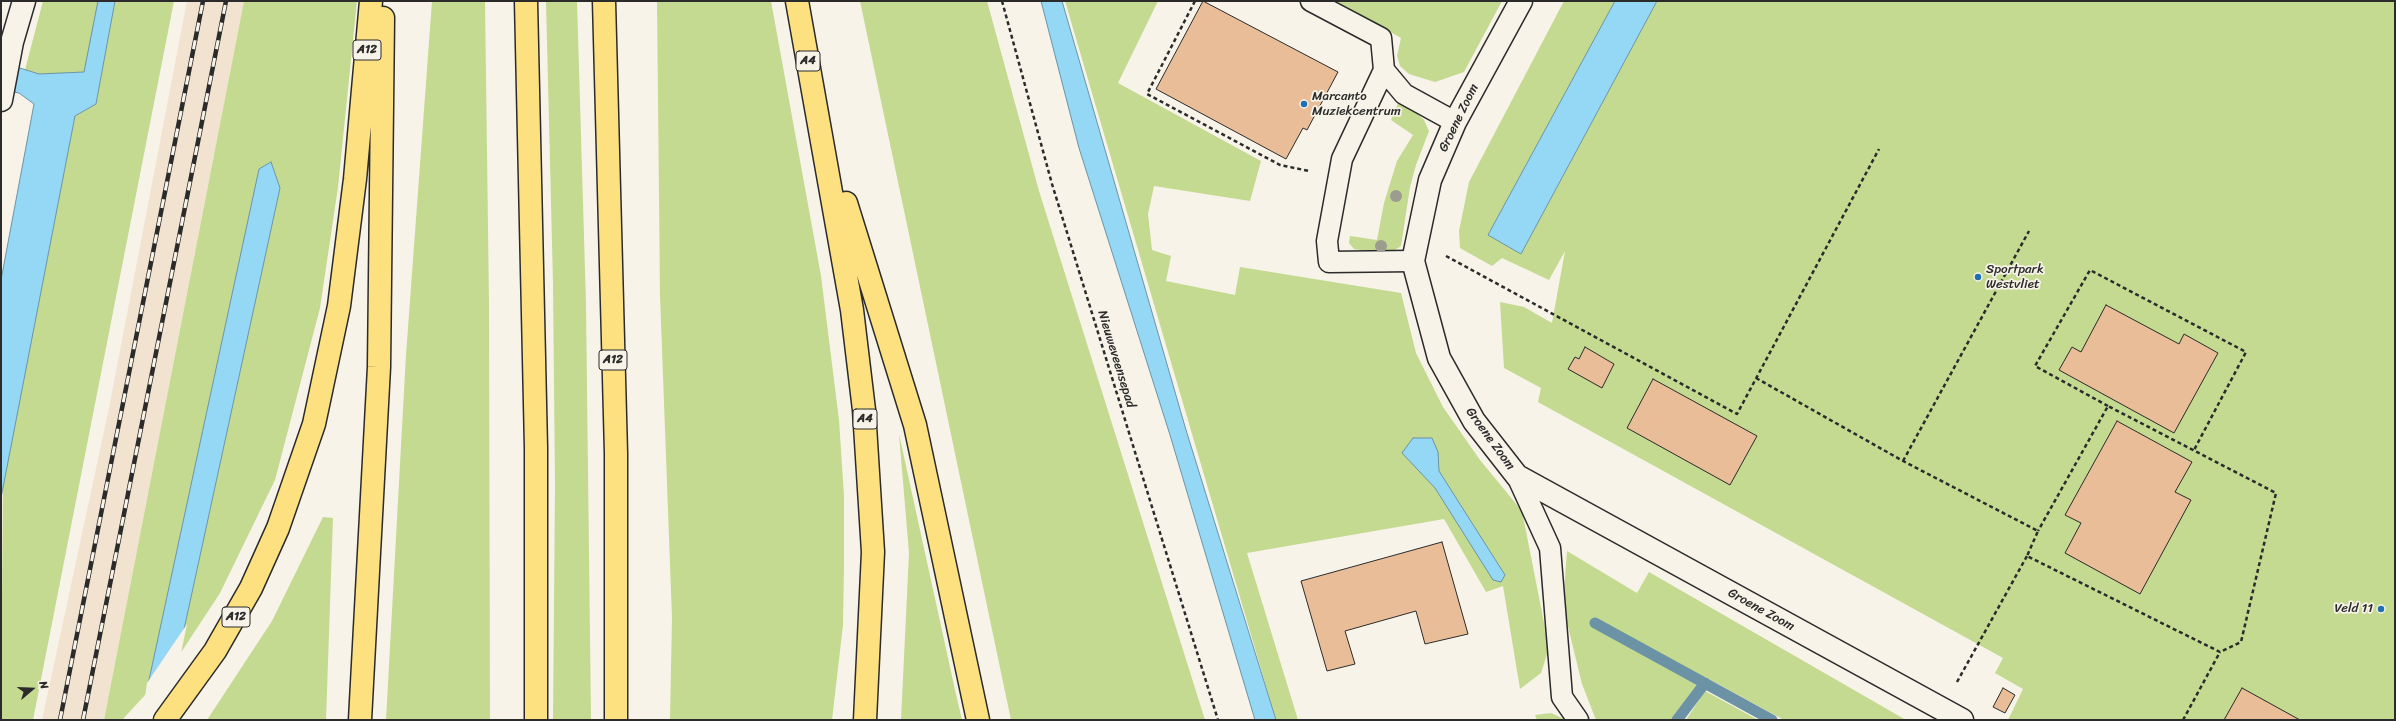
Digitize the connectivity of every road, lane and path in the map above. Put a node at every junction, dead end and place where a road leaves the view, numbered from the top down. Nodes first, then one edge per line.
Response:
1 (24, 1) edge
2 (371, 1) edge
3 (383, 1) edge
4 (526, 1) edge
5 (604, 1) edge
6 (797, 1) edge
7 (1002, 1) edge
8 (1195, 1) edge
9 (1311, 1) edge
10 (1521, 1) edge
11 (1384, 70) junction
12 (1, 100) edge
13 (820, 120) junction
14 (1455, 122) junction
15 (1879, 149) dead end
16 (1339, 177) junction
17 (2029, 232) dead end
18 (1415, 251) junction
19 (1756, 378) junction
20 (2108, 406) junction
21 (2194, 450) junction
22 (1903, 461) junction
23 (1517, 476) junction
24 (2038, 531) junction
25 (2027, 556) junction
26 (2220, 652) junction
27 (1942, 709) junction
28 (165, 720) edge
29 (360, 720) edge
30 (536, 720) edge
31 (616, 720) edge
32 (865, 720) edge
33 (978, 720) edge
34 (1218, 720) edge
35 (1578, 720) edge
36 (1962, 720) edge
37 (2183, 720) edge

1 - 12 street
2 - 28 highway, A12
3 - 29 highway, A12
4 - 30 highway
5 - 31 highway, A12
6 - 13 highway, A4
7 - 34 path, Nieuweveensepad
8 - 16 path
9 - 11 lane
10 - 14 street, Groene Zoom
11 - 14 lane
11 - 16 lane
13 - 32 highway, A4
13 - 33 highway, A4
14 - 18 street, Groene Zoom
15 - 19 path
16 - 18 lane
17 - 22 path
18 - 19 path
18 - 23 street, Groene Zoom
19 - 22 path
20 - 21 path
20 - 21 path
20 - 24 path
21 - 26 path
22 - 24 path
23 - 27 street, Groene Zoom
23 - 35 lane
24 - 25 path
25 - 26 path
25 - 27 path
26 - 37 path
27 - 36 street, Groene Zoom

